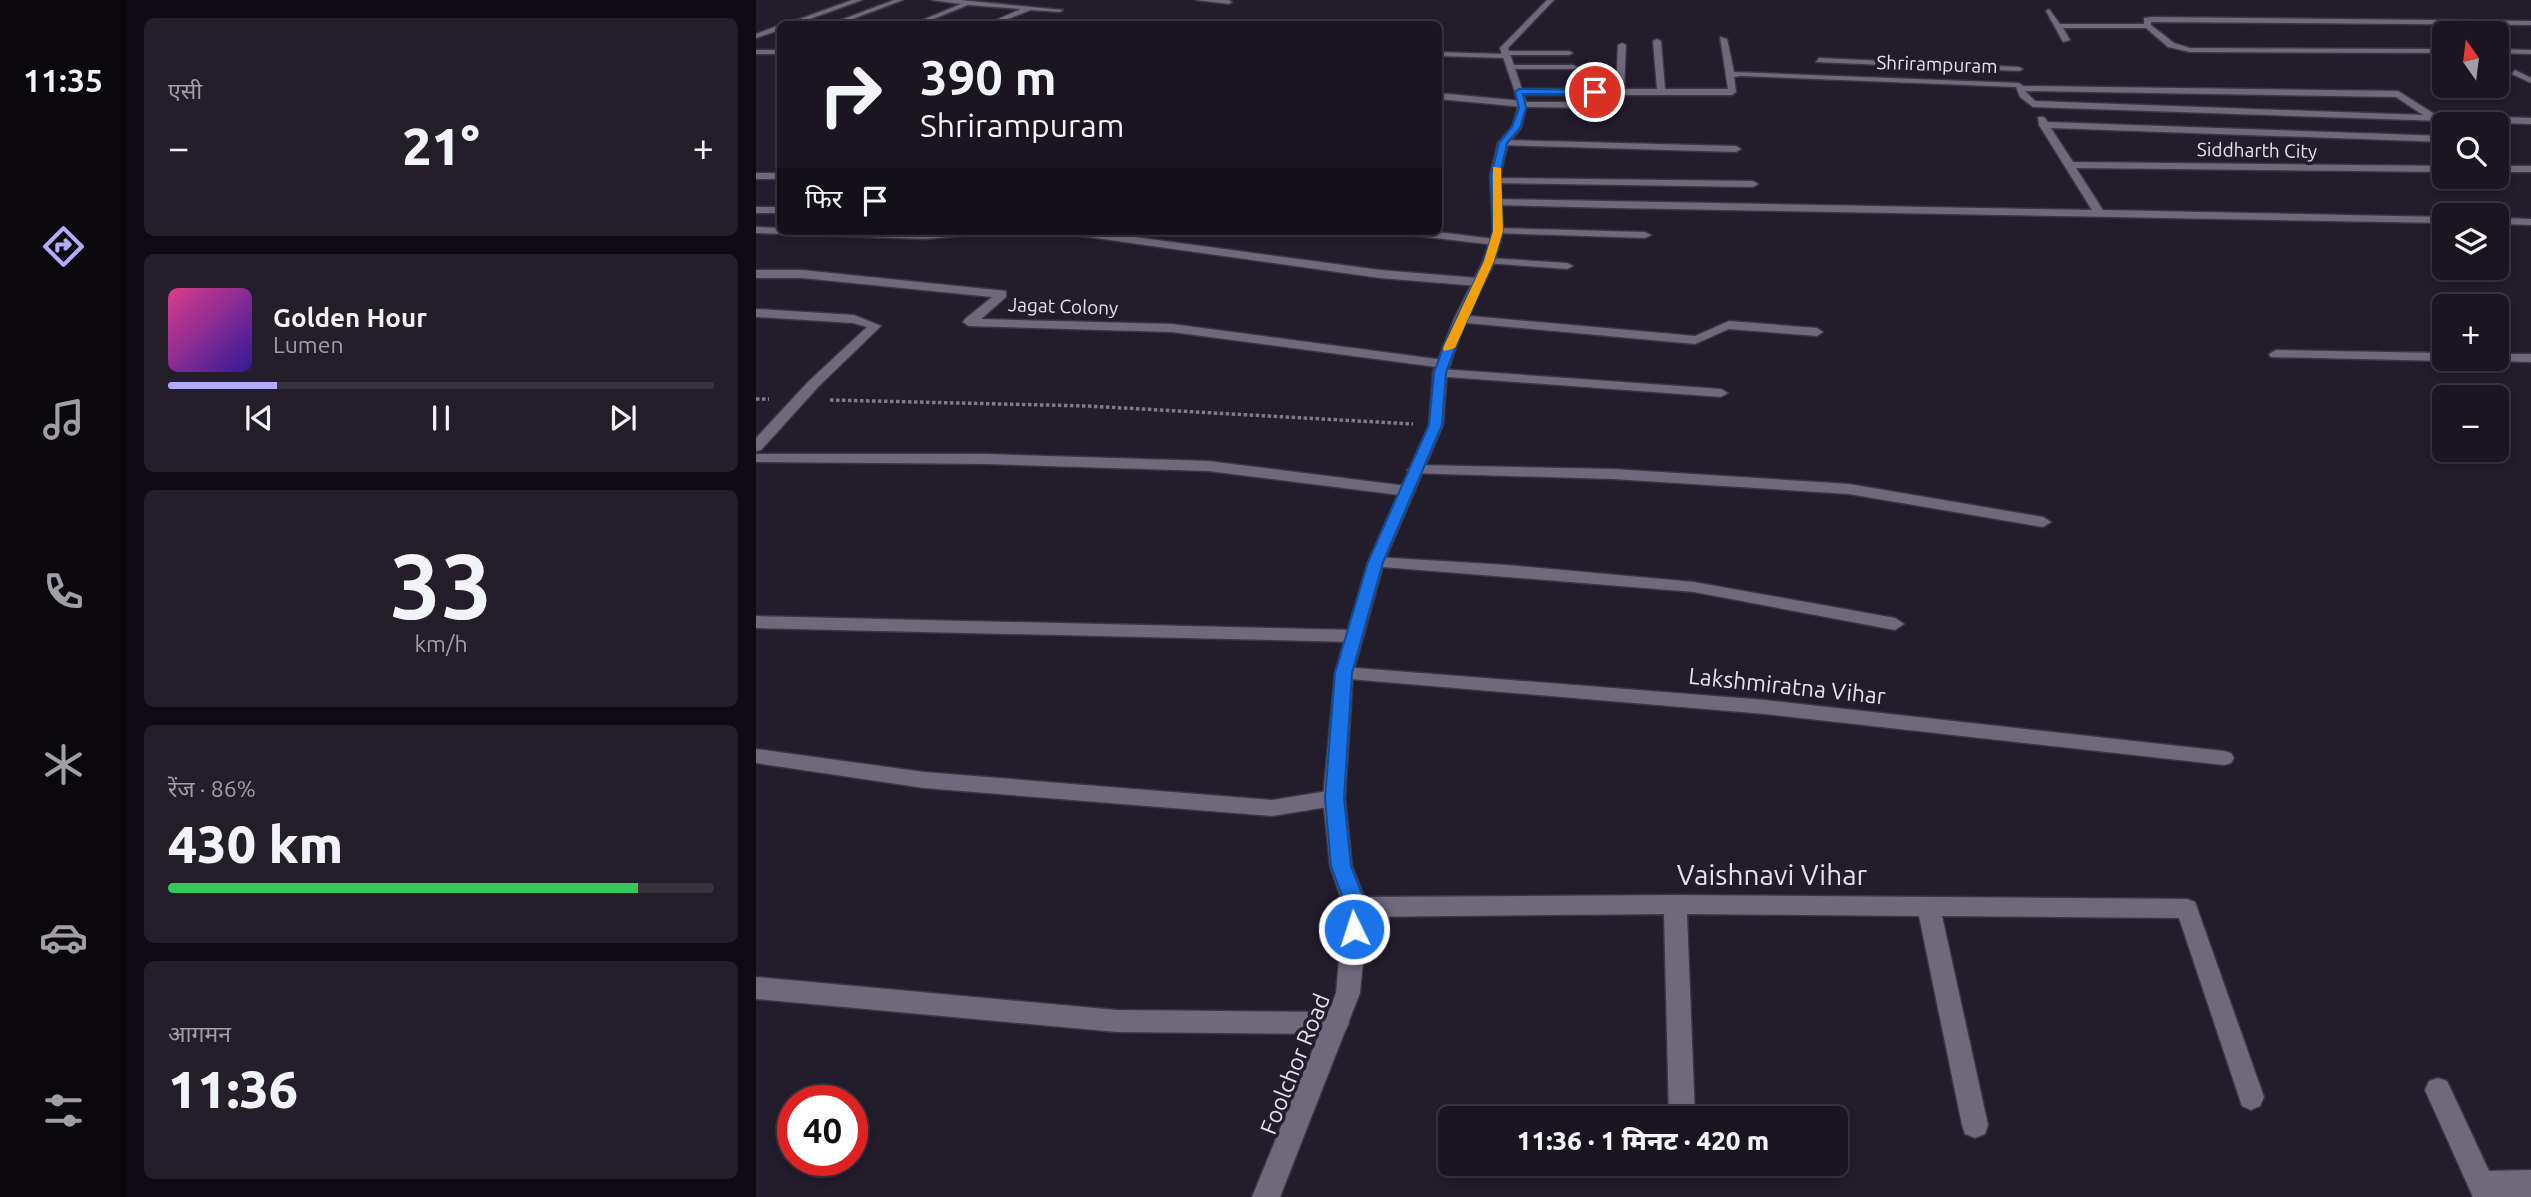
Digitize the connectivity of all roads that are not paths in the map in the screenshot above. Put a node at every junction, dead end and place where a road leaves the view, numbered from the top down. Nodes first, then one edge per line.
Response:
1 (859, 0) edge
2 (900, 0) edge
3 (933, 0) edge
4 (1001, 0) edge
5 (1199, 0) edge
6 (1213, 0) edge
7 (1551, 0) edge
8 (972, 2) junction
9 (1229, 2) dead end
10 (991, 4) junction
11 (1031, 7) junction
12 (1060, 10) dead end
13 (2049, 11) dead end
14 (799, 21) edge
15 (842, 21) edge
16 (924, 21) edge
17 (997, 21) edge
18 (2398, 23) junction
19 (2531, 23) edge
20 (2057, 26) junction
21 (2148, 26) junction
22 (777, 29) edge
23 (2410, 29) dead end
24 (756, 36) edge
25 (2149, 36) dead end
26 (2160, 36) junction
27 (1723, 39) dead end
28 (2066, 40) dead end
29 (1657, 41) dead end
30 (777, 45) edge
31 (1622, 45) dead end
32 (2432, 49) edge
33 (2510, 51) edge
34 (2531, 51) edge
35 (757, 52) edge
36 (777, 52) edge
37 (1442, 54) edge
38 (2017, 58) dead end
39 (1508, 60) junction
40 (1819, 60) dead end
41 (2019, 69) junction
42 (2515, 72) dead end
43 (1730, 75) junction
44 (2531, 80) edge
45 (2020, 86) junction
46 (1620, 92) junction
47 (1661, 92) junction
48 (1442, 96) edge
49 (1521, 98) junction
50 (2033, 104) junction
51 (1614, 105) dead end
52 (2432, 116) edge
53 (2432, 118) edge
54 (2509, 120) edge
55 (2531, 121) edge
56 (2044, 125) junction
57 (2432, 139) edge
58 (1503, 143) junction
59 (1736, 149) dead end
60 (2069, 165) junction
61 (2432, 169) edge
62 (2509, 169) edge
63 (2531, 169) edge
64 (756, 176) edge
65 (777, 176) edge
66 (1496, 181) junction
67 (1753, 184) dead end
68 (1496, 202) junction
69 (756, 210) edge
70 (777, 210) edge
71 (2098, 211) junction
72 (2432, 220) edge
73 (2509, 221) edge
74 (2531, 222) edge
75 (756, 230) edge
76 (777, 231) edge
77 (1442, 234) edge
78 (898, 235) edge
79 (937, 235) edge
80 (1096, 235) edge
81 (1645, 235) dead end
82 (1496, 237) junction
83 (1489, 261) junction
84 (1567, 266) dead end
85 (756, 274) edge
86 (1478, 282) junction
87 (756, 313) edge
88 (1460, 319) junction
89 (1817, 332) dead end
90 (2276, 354) dead end
91 (2432, 357) edge
92 (2509, 358) edge
93 (2531, 358) edge
94 (1442, 369) junction
95 (1721, 393) dead end
96 (756, 447) edge
97 (756, 458) edge
98 (1415, 470) junction
99 (1407, 491) junction
100 (2043, 522) dead end
101 (1376, 562) junction
102 (756, 622) edge
103 (1895, 624) dead end
104 (1354, 636) junction
105 (1344, 673) junction
106 (756, 756) edge
107 (2224, 758) dead end
108 (1335, 798) junction
109 (1675, 904) junction
110 (1928, 906) junction
111 (1356, 907) junction
112 (756, 988) edge
113 (1336, 1023) junction
114 (2438, 1090) dead end
115 (2251, 1097) dead end
116 (1682, 1106) edge
117 (1975, 1125) dead end
118 (2531, 1184) edge
119 (2485, 1191) edge
120 (1266, 1197) edge

1 - 14 street
2 - 15 street
3 - 8 street
4 - 10 street
5 - 6 street
6 - 9 street
7 - 39 street
8 - 10 street
8 - 16 street
10 - 11 street
11 - 12 street
11 - 17 street
13 - 20 street
18 - 19 street
18 - 21 street
18 - 23 street
20 - 21 street
20 - 28 street
21 - 26 street
22 - 24 street
25 - 26 street
26 - 32 street
27 - 43 street
29 - 47 street
30 - 35 street
31 - 46 street
33 - 34 street
35 - 36 street
37 - 39 street
38 - 41 street
39 - 39 street
39 - 49 street
40 - 41 street
41 - 45 street
42 - 44 street
43 - 45 street, Shrirampuram
43 - 47 street
45 - 50 street, Shrirampuram
45 - 52 street
46 - 47 street
46 - 49 street
48 - 49 street
49 - 51 street
49 - 58 street, Foolchor Road
50 - 53 street
50 - 56 street, Shrirampuram
54 - 55 street
56 - 57 street
56 - 60 street, Shrirampuram
58 - 59 street
58 - 66 street, Foolchor Road
60 - 61 street, Siddharth City
60 - 71 street, Shrirampuram
62 - 63 street
64 - 65 street
66 - 67 street
66 - 68 street, Foolchor Road
68 - 71 street
68 - 82 street, Foolchor Road
69 - 70 street
71 - 72 street
73 - 74 street
75 - 76 street
77 - 82 street
78 - 79 street
80 - 86 street
81 - 82 street
82 - 83 street, Foolchor Road
83 - 84 street
83 - 86 street, Foolchor Road
85 - 94 street, Jagat Colony
86 - 88 street, Foolchor Road
87 - 96 street
88 - 89 street
88 - 94 street, Foolchor Road
90 - 91 street
92 - 93 street
94 - 95 street
94 - 98 street, Foolchor Road
97 - 99 street
98 - 99 street, Foolchor Road
98 - 100 street
99 - 101 street, Foolchor Road
101 - 103 street
101 - 104 street, Foolchor Road
102 - 104 street
104 - 105 street, Foolchor Road
105 - 107 street, Lakshmiratna Vihar
105 - 108 street, Foolchor Road
106 - 108 street
108 - 111 street, Foolchor Road
109 - 110 street, Vaishnavi Vihar
109 - 111 street, Vaishnavi Vihar
109 - 116 street
110 - 115 street, Vaishnavi Vihar
110 - 117 street
111 - 113 street, Foolchor Road
112 - 113 street
113 - 120 street, Foolchor Road
114 - 119 street
118 - 119 street

